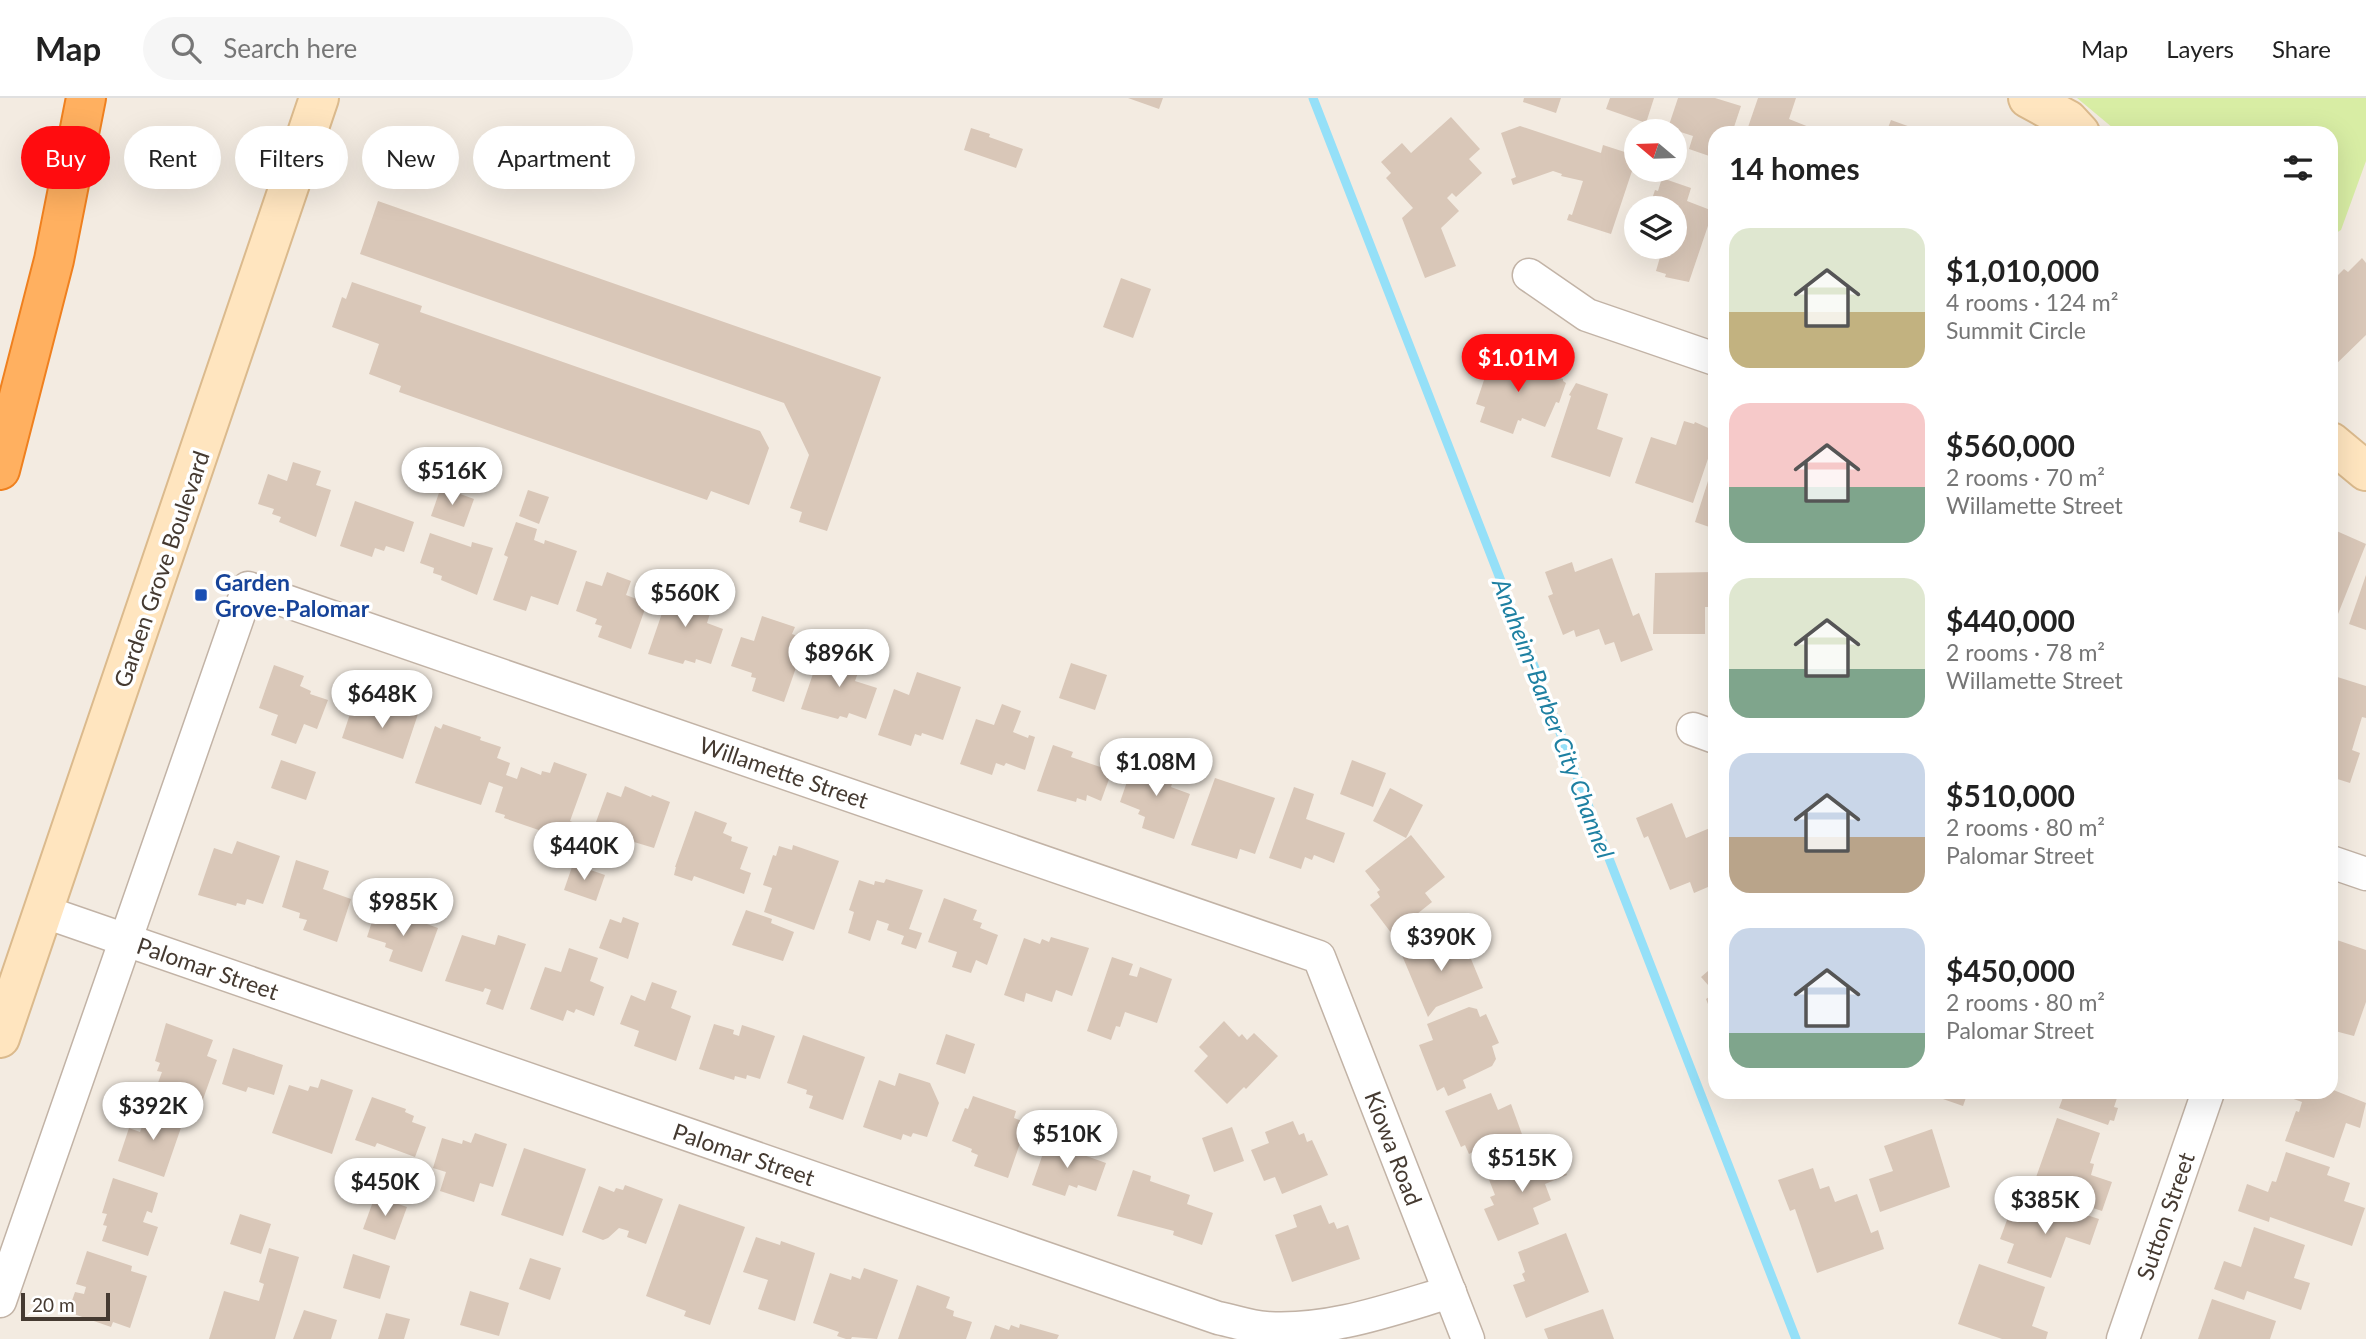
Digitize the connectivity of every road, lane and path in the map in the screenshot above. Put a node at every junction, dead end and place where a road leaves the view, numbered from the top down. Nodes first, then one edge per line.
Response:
1 (86, 98) edge
2 (107, 98) edge
3 (319, 98) edge
4 (2028, 98) edge
5 (2074, 126) edge
6 (54, 260) junction
7 (1529, 275) dead end
8 (1708, 357) edge
9 (2338, 448) edge
10 (0, 470) edge
11 (2366, 471) edge
12 (2338, 864) edge
13 (2366, 874) edge
14 (45, 912) junction
15 (126, 940) junction
16 (1319, 957) joint
17 (0, 1038) edge
18 (2206, 1099) edge
19 (1450, 1292) junction
20 (0, 1301) edge
21 (1468, 1339) edge
22 (2123, 1339) edge

1 - 6 highway
2 - 6 highway
3 - 14 main road, Garden Grove Boulevard
4 - 5 main road
6 - 10 highway
7 - 8 street
9 - 11 main road
12 - 13 street
14 - 15 street, Palomar Street
14 - 17 main road, Garden Grove Boulevard
15 - 16 street, Willamette Street
15 - 19 street, Palomar Street
15 - 20 street
16 - 19 street, Kiowa Road
18 - 22 street, Sutton Street
19 - 21 street, Kiowa Road

